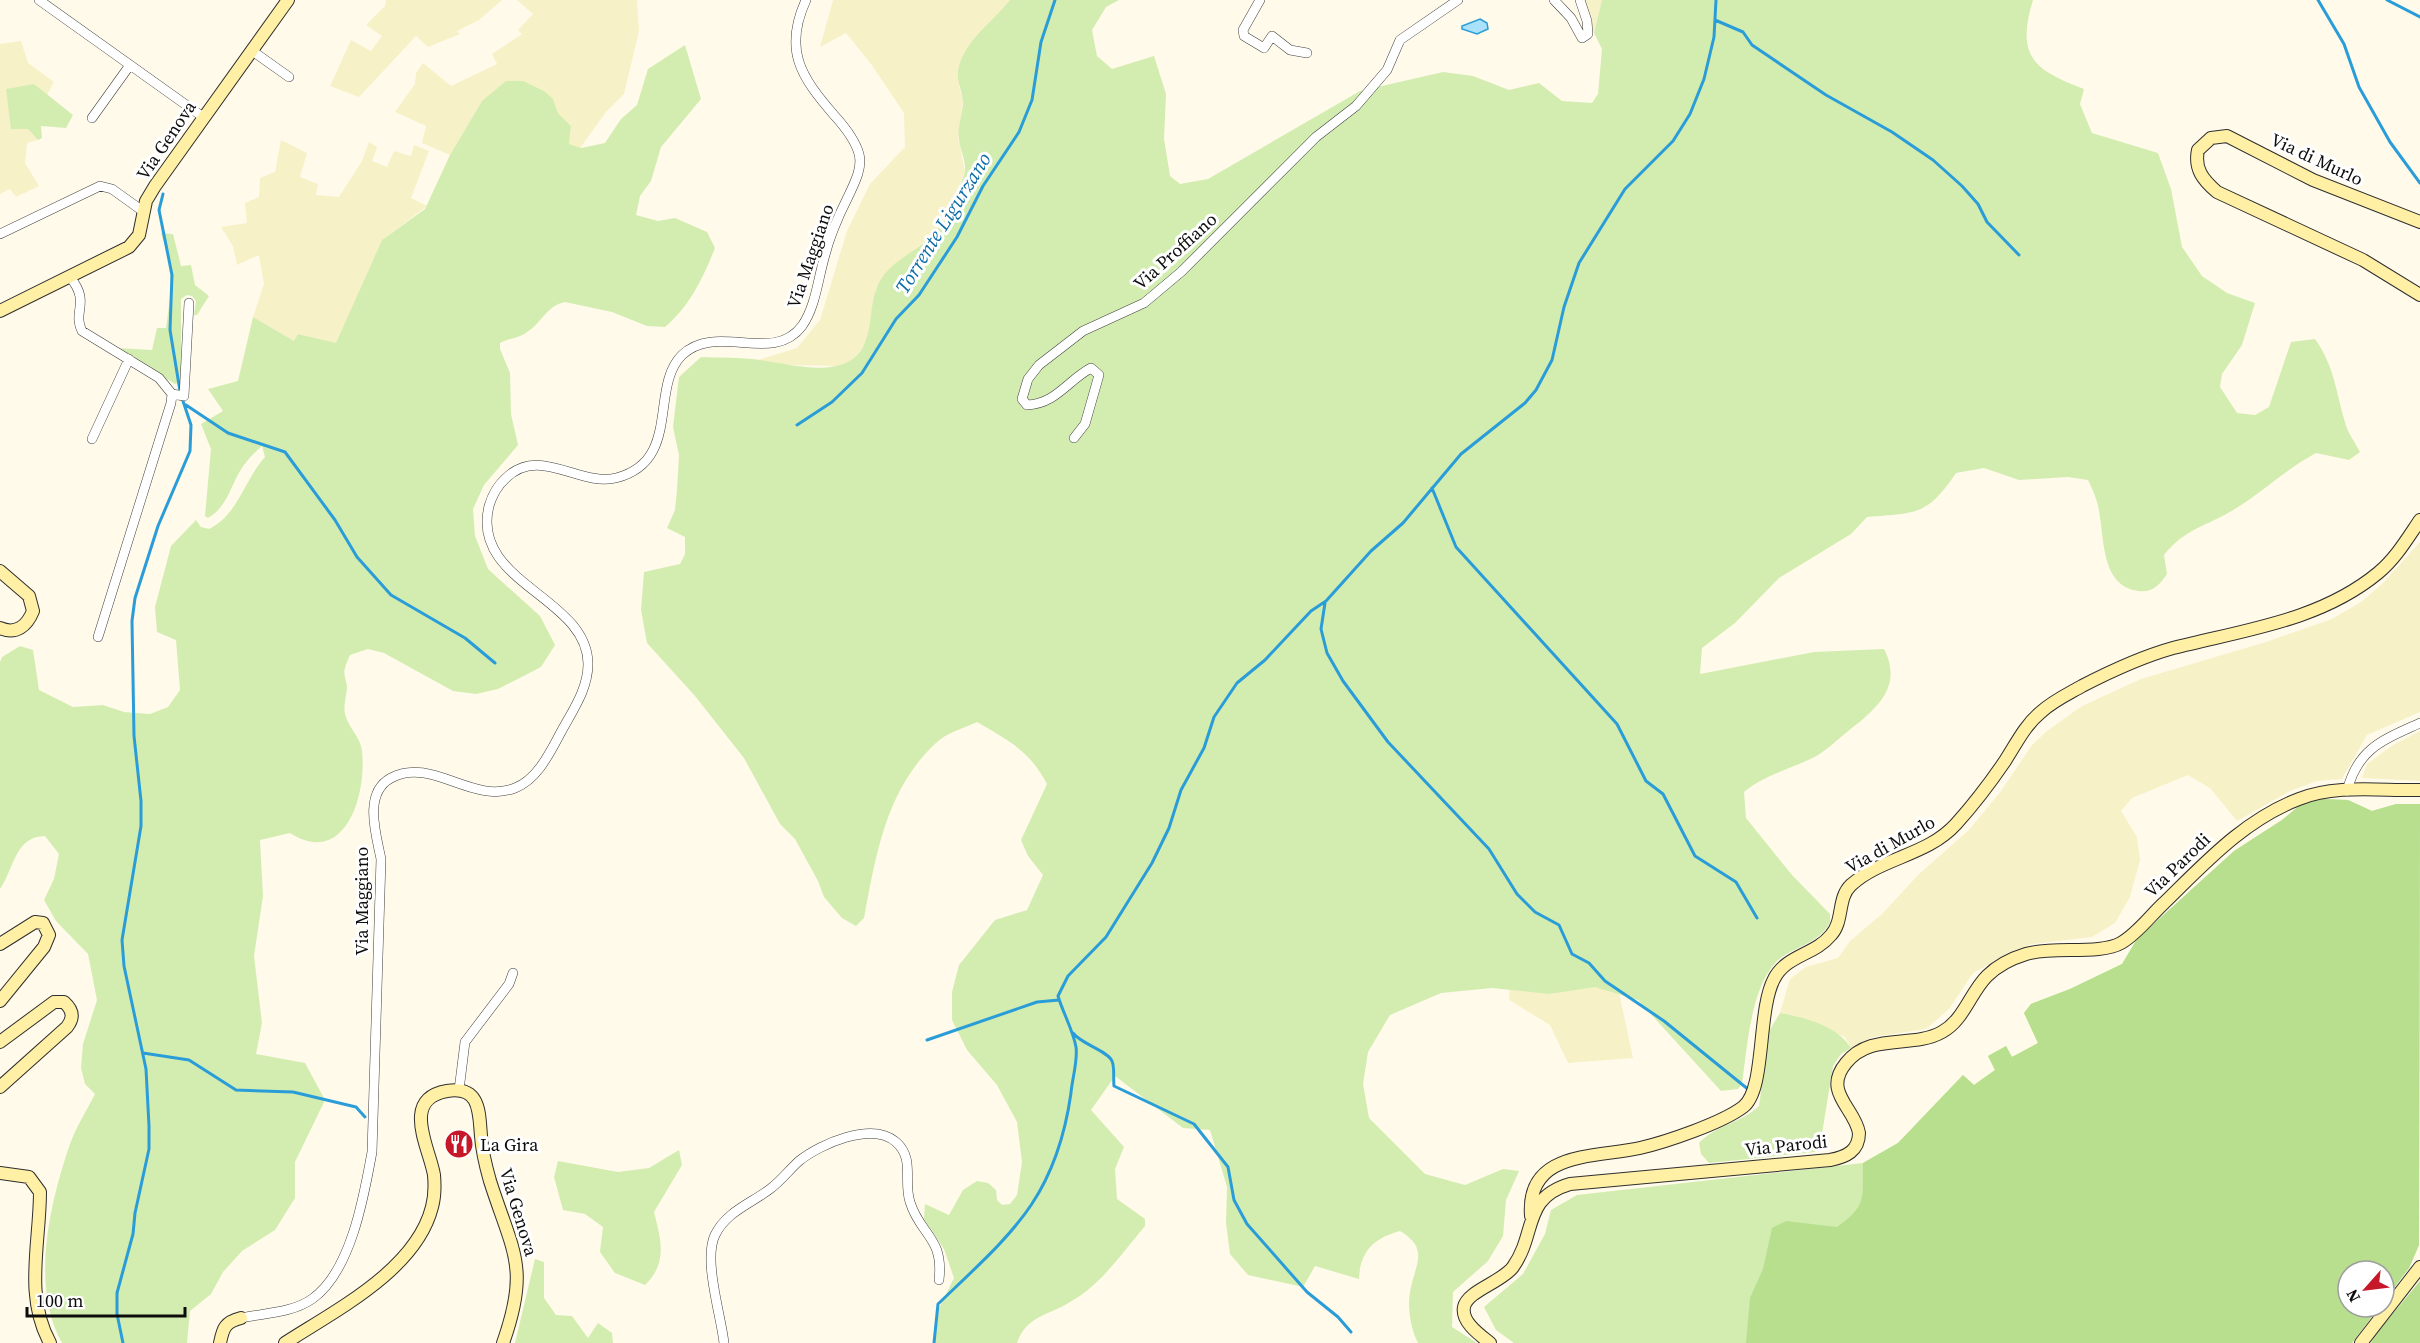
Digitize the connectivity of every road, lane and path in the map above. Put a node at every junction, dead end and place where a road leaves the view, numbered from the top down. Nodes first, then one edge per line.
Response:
1 (39, 0) edge
2 (288, 0) edge
3 (806, 0) edge
4 (1260, 0) edge
5 (1458, 0) edge
6 (1554, 0) edge
7 (1580, 0) edge
8 (251, 50) junction
9 (1307, 53) dead end
10 (130, 65) junction
11 (289, 77) dead end
12 (203, 117) junction
13 (92, 118) dead end
14 (144, 212) junction
15 (2420, 222) edge
16 (0, 234) edge
17 (70, 277) junction
18 (2420, 296) edge
19 (189, 303) dead end
20 (0, 311) edge
21 (129, 359) junction
22 (178, 395) junction
23 (1074, 438) dead end
24 (92, 439) dead end
25 (2420, 520) edge
26 (0, 571) edge
27 (0, 628) edge
28 (98, 637) dead end
29 (2420, 723) edge
30 (2420, 790) edge
31 (2347, 791) junction
32 (0, 944) edge
33 (513, 973) dead end
34 (0, 1002) edge
35 (0, 1042) edge
36 (0, 1087) edge
37 (459, 1090) junction
38 (0, 1173) edge
39 (1531, 1217) junction
40 (2420, 1267) edge
41 (939, 1280) dead end
42 (241, 1318) junction
43 (50, 1343) edge
44 (220, 1343) edge
45 (230, 1343) edge
46 (285, 1343) edge
47 (503, 1343) edge
48 (723, 1343) edge
49 (1490, 1343) edge
50 (2361, 1343) edge

1 - 10 street
2 - 8 street, Via Genova
3 - 42 street, Via Maggiano
4 - 9 street
5 - 23 street, Via Proffiano
6 - 7 street
8 - 11 street
8 - 12 street, Via Genova
10 - 12 street
10 - 13 street
12 - 14 street, Via Genova
14 - 16 street
14 - 17 street, Via Genova
15 - 18 street, Via di Murlo
17 - 20 street, Via Genova
17 - 21 street
19 - 22 street
21 - 22 street
21 - 24 street
22 - 28 street
25 - 39 street, Via di Murlo
26 - 27 street
29 - 31 street
30 - 31 street, Via Parodi
31 - 39 street, Via Parodi
32 - 34 street
33 - 37 street
35 - 36 street
37 - 46 street
37 - 47 street, Via Genova
38 - 43 street
39 - 49 street, Via Parodi
40 - 50 street
41 - 48 street
42 - 44 street
42 - 45 street

